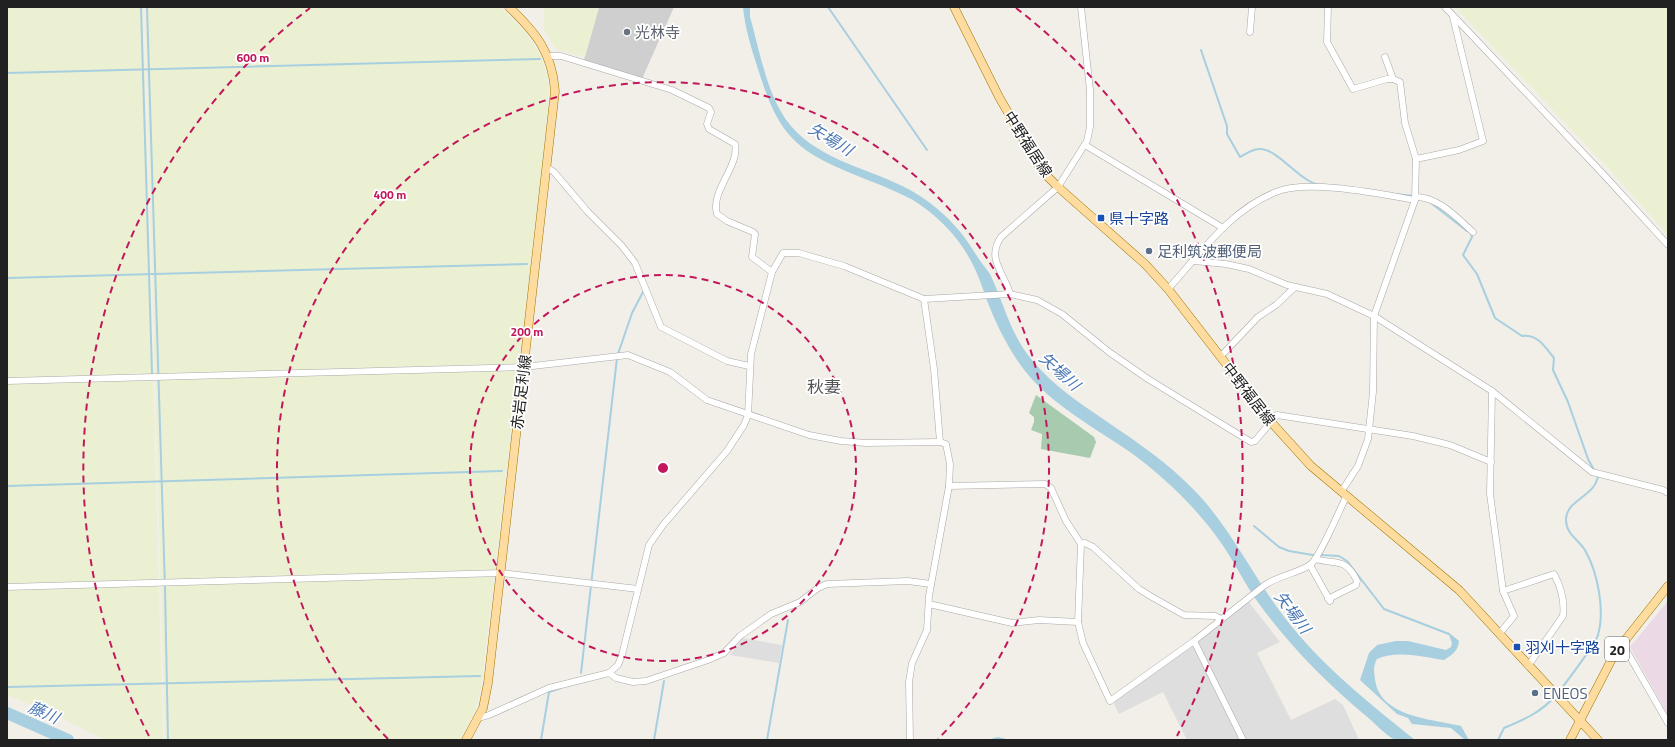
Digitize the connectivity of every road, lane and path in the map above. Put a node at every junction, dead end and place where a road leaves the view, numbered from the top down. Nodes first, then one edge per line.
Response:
1 (509, 7) edge
2 (954, 7) edge
3 (1081, 7) edge
4 (1252, 7) edge
5 (1328, 7) edge
6 (1445, 7) edge
7 (1453, 16) junction
8 (1250, 32) dead end
9 (548, 56) junction
10 (1385, 57) dead end
11 (1393, 79) junction
12 (1085, 145) junction
13 (1416, 159) junction
14 (548, 168) junction
15 (1058, 187) junction
16 (1415, 198) junction
17 (1223, 228) junction
18 (1473, 232) dead end
19 (1668, 245) edge
20 (1194, 261) junction
21 (772, 272) junction
22 (1295, 287) junction
23 (1168, 289) junction
24 (1010, 294) junction
25 (924, 299) junction
26 (1374, 316) junction
27 (1220, 357) junction
28 (749, 366) junction
29 (524, 367) junction
30 (7, 381) edge
31 (1492, 391) junction
32 (748, 415) junction
33 (1271, 422) junction
34 (1370, 430) junction
35 (940, 442) junction
36 (1491, 462) junction
37 (949, 486) junction
38 (1668, 493) edge
39 (1344, 495) junction
40 (1081, 544) junction
41 (1315, 559) junction
42 (1310, 565) junction
43 (501, 573) junction
44 (931, 584) junction
45 (1668, 586) edge
46 (7, 587) edge
47 (638, 588) junction
48 (1503, 591) junction
49 (929, 604) junction
50 (1221, 619) junction
51 (1078, 622) junction
52 (1500, 633) junction
53 (1194, 641) junction
54 (1622, 643) junction
55 (1528, 666) junction
56 (609, 673) junction
57 (479, 718) junction
58 (1580, 720) junction
59 (1668, 723) edge
60 (466, 740) edge
61 (910, 740) edge
62 (1243, 740) edge
63 (1570, 740) edge
64 (1598, 740) edge

1 - 9 main road, 赤岩足利線
2 - 15 main road, 中野福居線
3 - 12 street
4 - 8 street
5 - 11 street
6 - 7 street
7 - 13 street
7 - 19 street
9 - 14 main road, 赤岩足利線
9 - 21 street
10 - 11 street
11 - 13 street
12 - 15 street
12 - 17 street
13 - 16 street
14 - 28 street
14 - 29 main road, 赤岩足利線
15 - 23 main road, 中野福居線
15 - 24 street
16 - 17 street
16 - 18 street
16 - 26 street
17 - 20 street
20 - 22 street
20 - 23 street
21 - 25 street
21 - 28 street
22 - 26 street
22 - 27 street
23 - 27 main road, 中野福居線
24 - 25 street
24 - 33 street
25 - 35 street
26 - 31 street
26 - 34 street
27 - 33 main road, 中野福居線
28 - 32 street
29 - 30 street
29 - 32 street
29 - 43 main road, 赤岩足利線
31 - 36 street
31 - 38 street
32 - 35 street
32 - 47 street
33 - 34 street
33 - 39 main road, 中野福居線
34 - 36 street
34 - 39 street
35 - 37 street
36 - 48 street
37 - 40 street
37 - 44 street
39 - 41 street
39 - 52 main road, 中野福居線
40 - 50 street
40 - 51 street
41 - 42 street
41 - 42 street
42 - 50 street
43 - 46 street
43 - 47 street
43 - 57 main road, 赤岩足利線
44 - 49 street
44 - 56 street
45 - 54 main road, 20
47 - 56 street
48 - 52 street
48 - 55 street
49 - 51 street
49 - 61 street
50 - 53 street
51 - 53 street
52 - 55 main road, 中野福居線
53 - 62 street
54 - 58 main road, 20
54 - 59 street
55 - 58 main road, 中野福居線
56 - 57 street
57 - 60 main road, 赤岩足利線
58 - 63 main road, 20
58 - 64 main road, 中野福居線

